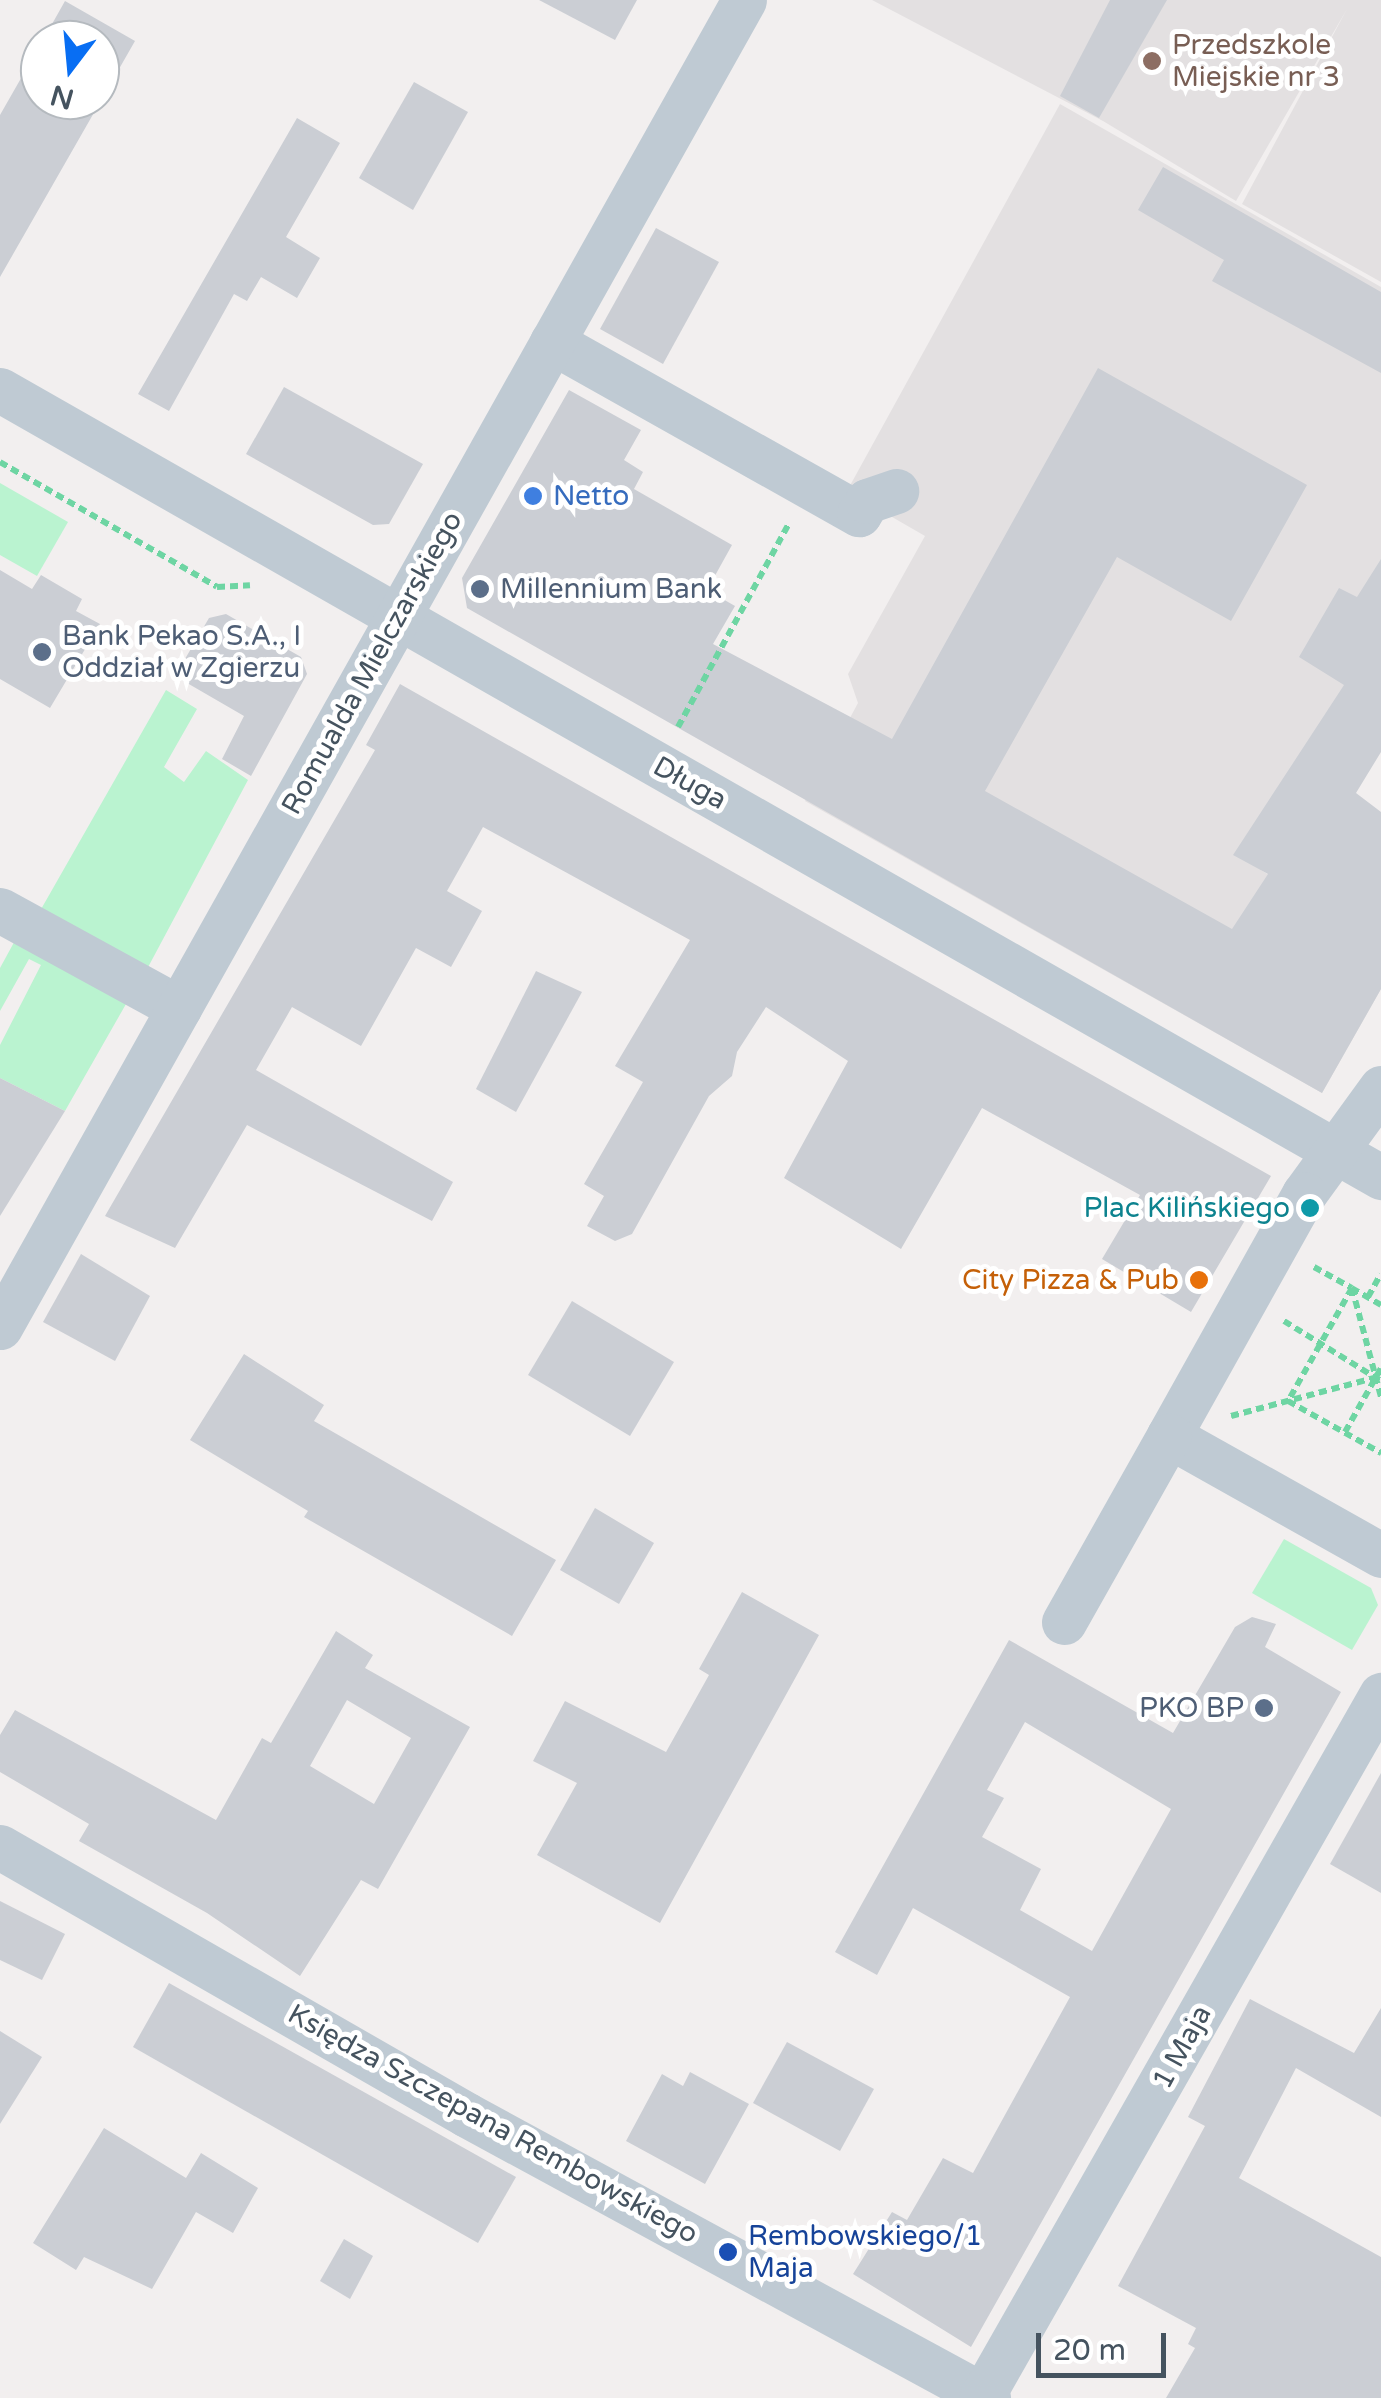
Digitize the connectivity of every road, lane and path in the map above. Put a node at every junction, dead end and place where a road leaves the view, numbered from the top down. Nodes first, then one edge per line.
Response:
1 (744, 0) edge
2 (552, 342) junction
3 (0, 390) edge
4 (0, 462) edge
5 (809, 486) junction
6 (896, 491) dead end
7 (320, 574) junction
8 (396, 619) junction
9 (673, 737) dead end
10 (0, 910) edge
11 (179, 1008) junction
12 (1381, 1088) edge
13 (1337, 1152) junction
14 (1381, 1177) edge
15 (1323, 1252) dead end
16 (1314, 1267) junction
17 (1381, 1274) edge
18 (1307, 1280) dead end
19 (1352, 1288) junction
20 (1368, 1297) junction
21 (6, 1302) edge
22 (1381, 1304) edge
23 (1292, 1308) dead end
24 (1284, 1321) junction
25 (1275, 1337) dead end
26 (1318, 1346) junction
27 (1381, 1368) edge
28 (1379, 1378) edge
29 (1381, 1396) edge
30 (1239, 1400) dead end
31 (1288, 1401) junction
32 (1230, 1416) junction
33 (1247, 1425) dead end
34 (1345, 1432) junction
35 (1169, 1436) junction
36 (1381, 1453) edge
37 (1381, 1555) edge
38 (1064, 1622) dead end
39 (1381, 1695) edge
40 (0, 1847) edge
41 (984, 2397) edge

1 - 2 street, Romualda Mielczarskiego
2 - 5 street
2 - 8 street, Romualda Mielczarskiego
3 - 7 street, Długa
4 - 7 path
5 - 6 street
5 - 9 path
7 - 8 street, Długa
8 - 11 street, Romualda Mielczarskiego
8 - 13 street, Długa
10 - 11 street
11 - 21 street, Romualda Mielczarskiego
12 - 13 street
13 - 14 street, Długa
13 - 35 street
15 - 16 path
16 - 18 path
16 - 19 path
17 - 20 path
19 - 20 path
19 - 26 path
19 - 28 path
20 - 22 path
23 - 24 path
24 - 25 path
24 - 26 path
26 - 28 path
26 - 31 path
27 - 28 path
28 - 29 path
28 - 31 path
28 - 34 path
30 - 32 path
31 - 32 path
31 - 34 path
32 - 33 path
34 - 36 path
35 - 37 street
35 - 38 street
39 - 41 street, 1 Maja
40 - 41 street, Księdza Szczepana Rembowskiego

